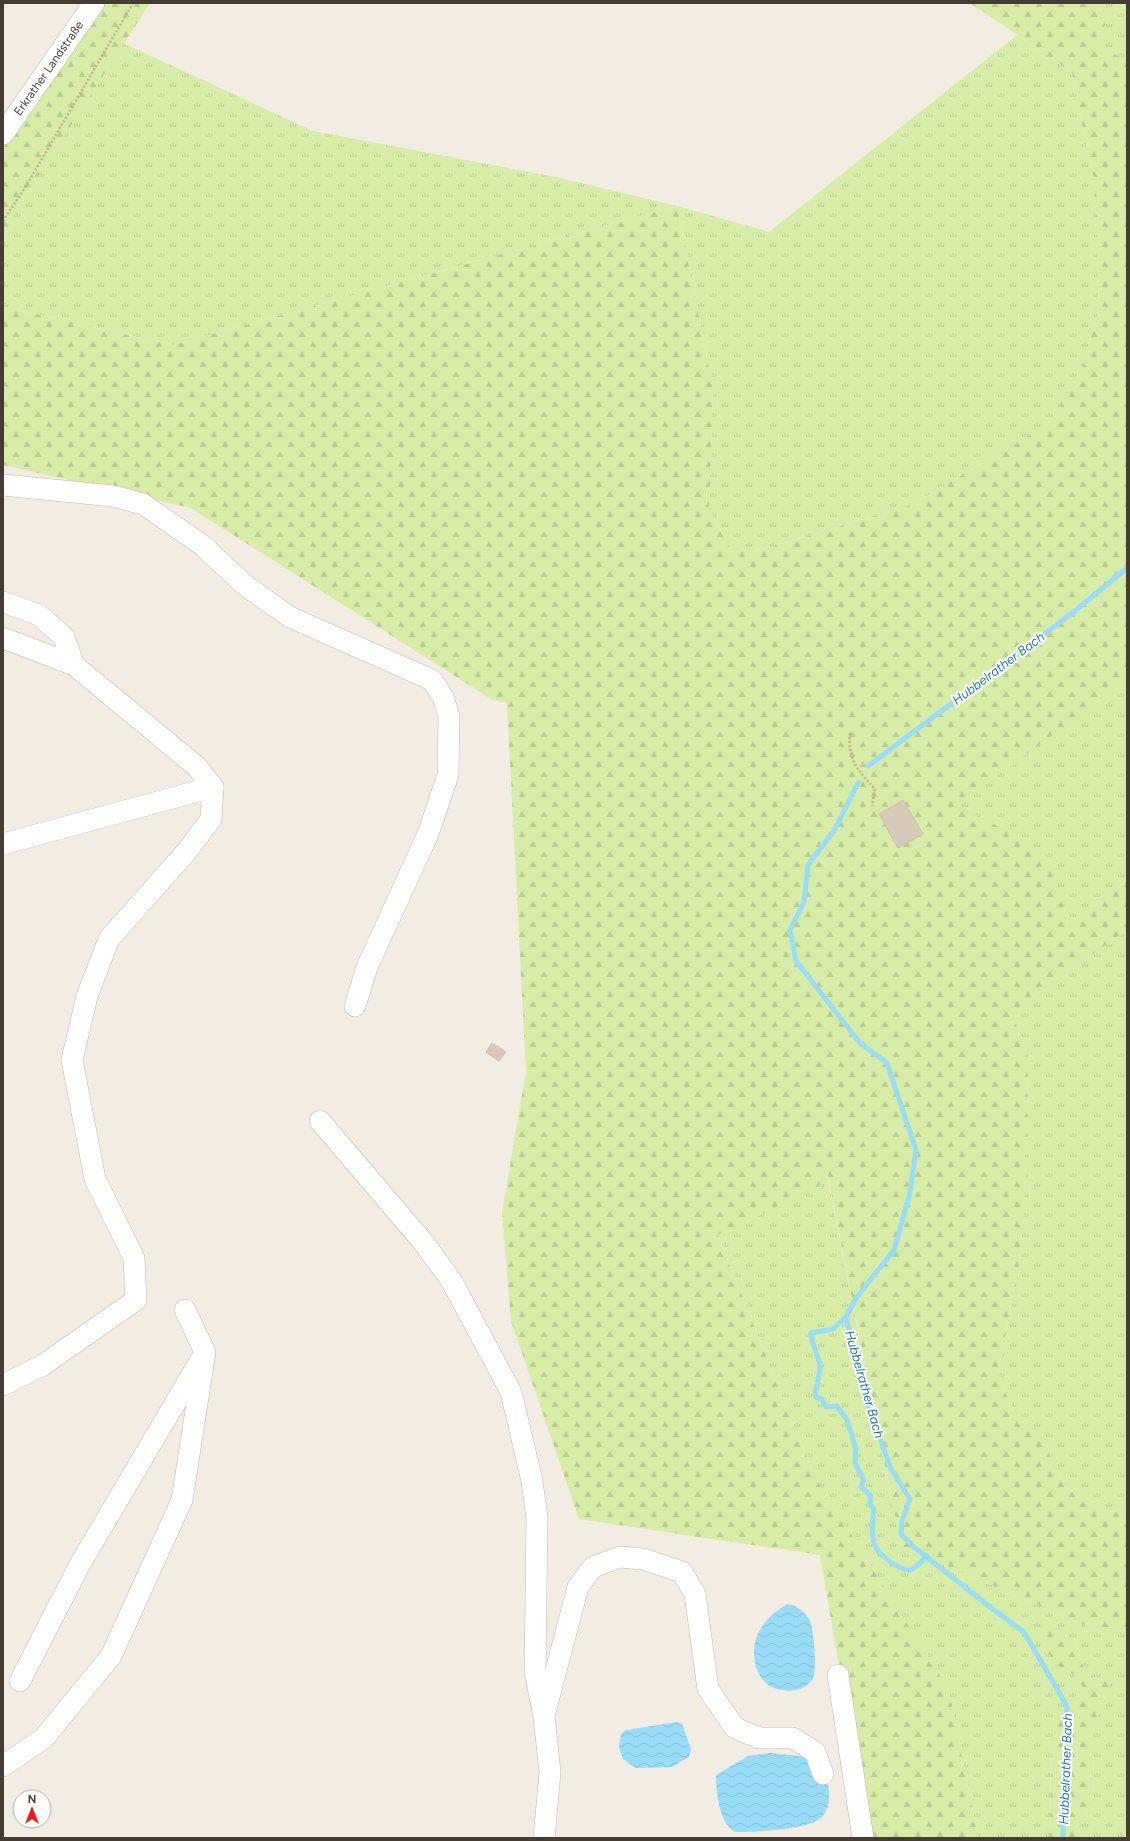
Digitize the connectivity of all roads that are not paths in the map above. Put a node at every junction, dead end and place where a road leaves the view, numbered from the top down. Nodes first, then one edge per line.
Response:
1 (94, 3) edge
2 (3, 134) edge
3 (3, 485) edge
4 (3, 602) edge
5 (3, 638) edge
6 (74, 665) junction
7 (213, 787) junction
8 (3, 844) edge
9 (355, 1006) dead end
10 (320, 1121) dead end
11 (185, 1310) dead end
12 (206, 1352) junction
13 (3, 1385) edge
14 (838, 1675) dead end
15 (20, 1682) dead end
16 (544, 1717) junction
17 (3, 1766) edge
18 (823, 1774) dead end
19 (544, 1838) edge
20 (863, 1838) edge

1 - 2 street, Erkrather Landstraße
3 - 9 street
4 - 6 street
5 - 6 street
6 - 7 street
7 - 8 street
7 - 13 street
10 - 16 street
11 - 12 street
12 - 15 street
12 - 17 street
14 - 20 street
16 - 18 street
16 - 19 street

